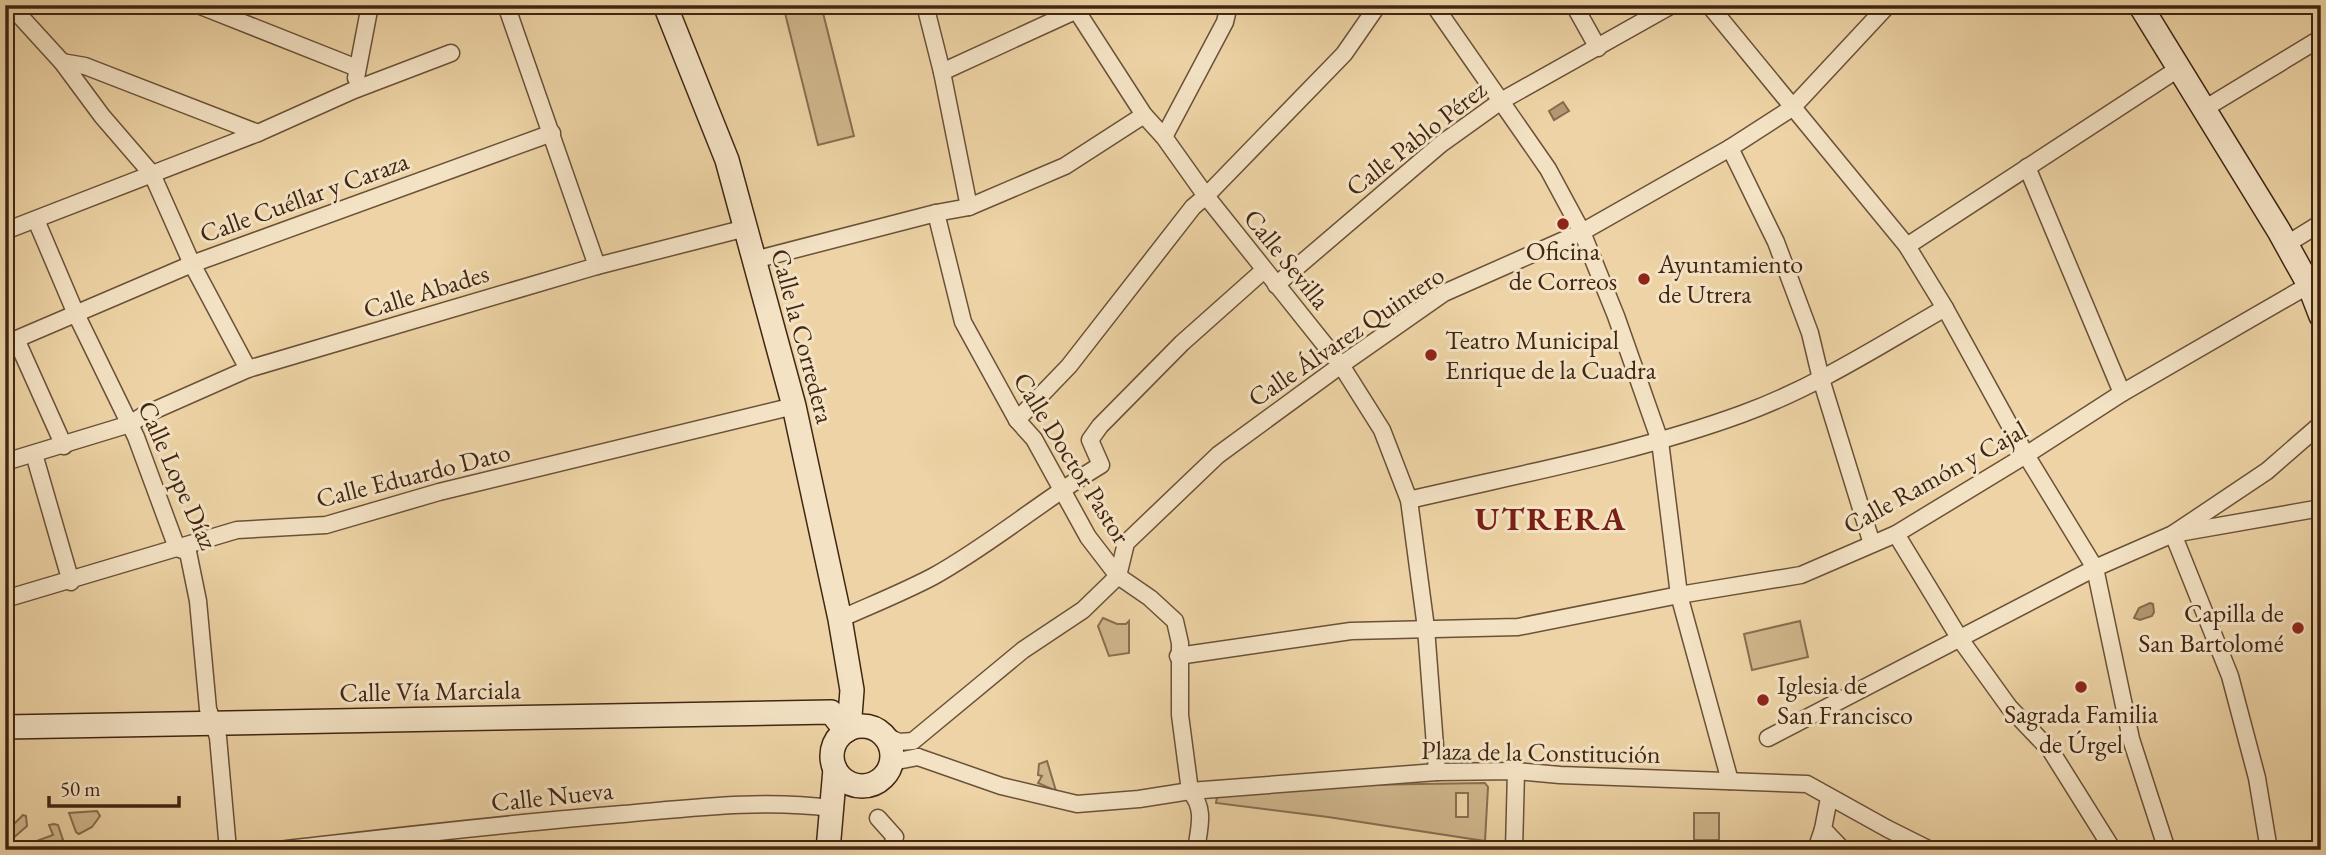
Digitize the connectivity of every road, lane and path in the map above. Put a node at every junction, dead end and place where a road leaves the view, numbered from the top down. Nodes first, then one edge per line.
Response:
1 (10, 5) edge
2 (198, 5) edge
3 (370, 5) edge
4 (506, 5) edge
5 (665, 5) edge
6 (925, 5) edge
7 (1228, 5) edge
8 (1378, 5) edge
9 (1434, 5) edge
10 (1574, 5) edge
11 (1672, 5) edge
12 (1709, 5) edge
13 (1888, 5) edge
14 (2140, 5) edge
15 (1075, 8) edge
16 (24, 20) junction
17 (5, 23) edge
18 (2321, 38) edge
19 (1598, 48) junction
20 (451, 53) dead end
21 (62, 62) junction
22 (357, 68) junction
23 (2178, 69) junction
24 (942, 72) junction
25 (354, 90) junction
26 (1502, 101) junction
27 (1792, 108) junction
28 (2204, 109) junction
29 (1144, 115) junction
30 (258, 133) junction
31 (552, 133) junction
32 (1164, 136) junction
33 (1730, 148) junction
34 (2027, 167) junction
35 (152, 174) junction
36 (1206, 196) junction
37 (969, 207) junction
38 (936, 213) junction
39 (36, 220) junction
40 (2321, 223) edge
41 (746, 228) junction
42 (5, 231) edge
43 (1582, 232) junction
44 (2287, 244) junction
45 (1907, 246) junction
46 (754, 260) junction
47 (192, 264) junction
48 (597, 266) junction
49 (1264, 270) junction
50 (1276, 285) junction
51 (2309, 285) junction
52 (1945, 308) junction
53 (76, 314) junction
54 (2321, 317) edge
55 (11, 342) edge
56 (1340, 365) junction
57 (248, 369) junction
58 (1821, 379) junction
59 (2122, 393) junction
60 (794, 407) junction
61 (1017, 419) junction
62 (130, 424) junction
63 (2321, 424) edge
64 (1660, 441) junction
65 (64, 446) junction
66 (34, 454) junction
67 (2026, 455) junction
68 (5, 462) edge
69 (1061, 488) junction
70 (1409, 500) junction
71 (2321, 508) edge
72 (1896, 534) junction
73 (2173, 534) junction
74 (1872, 544) junction
75 (177, 548) junction
76 (2095, 568) junction
77 (1118, 576) junction
78 (71, 582) junction
79 (1679, 595) junction
80 (5, 599) edge
81 (840, 619) junction
82 (1426, 628) junction
83 (1960, 639) junction
84 (1178, 656) junction
85 (852, 690) junction
86 (214, 722) junction
87 (5, 727) edge
88 (847, 730) junction
89 (881, 733) junction
90 (1768, 738) dead end
91 (916, 749) junction
92 (892, 762) junction
93 (835, 769) junction
94 (1517, 771) junction
95 (1437, 772) junction
96 (1730, 781) junction
97 (858, 786) junction
98 (1190, 791) junction
99 (1829, 798) junction
100 (831, 808) junction
101 (878, 818) dead end
102 (1824, 830) junction
103 (228, 850) edge
104 (278, 850) edge
105 (828, 850) edge
106 (890, 850) edge
107 (1196, 850) edge
108 (1514, 850) edge
109 (1816, 850) edge
110 (1843, 850) edge
111 (1930, 850) edge
112 (2113, 850) edge
113 (2167, 850) edge
114 (2269, 850) edge

1 - 16 street
2 - 22 street
3 - 22 street
4 - 31 street
5 - 41 street, Calle la Corredera
6 - 24 street
7 - 32 street
8 - 36 street
9 - 26 street
10 - 19 street
11 - 19 street, Calle Pablo Pérez
12 - 27 street
13 - 27 street, Calle Álvarez Quintero
14 - 23 street
15 - 24 street
15 - 29 street, Calle Sevilla
16 - 17 street
16 - 21 street
18 - 28 street
19 - 26 street, Calle Pablo Pérez
20 - 25 street
21 - 30 street
21 - 35 street
22 - 25 street
23 - 28 street
23 - 34 street
24 - 37 street
25 - 30 street
26 - 43 street
26 - 50 street, Calle Pablo Pérez
27 - 33 street, Calle Álvarez Quintero
27 - 45 street
28 - 44 street
29 - 32 street, Calle Sevilla
29 - 37 street
30 - 35 street
31 - 47 street, Calle Cuéllar y Caraza
31 - 48 street
32 - 36 street, Calle Sevilla
33 - 43 street, Calle Álvarez Quintero
33 - 58 street
34 - 45 street
34 - 59 street
35 - 39 street
35 - 47 street
36 - 49 street, Calle Sevilla
36 - 61 street
37 - 38 street
38 - 46 street
38 - 61 street, Calle Doctor Pastor
39 - 42 street
39 - 53 street, Calle Lope Díaz
40 - 44 street
41 - 46 street, Calle la Corredera
41 - 48 street, Calle Abades
43 - 56 street, Calle Álvarez Quintero
43 - 64 street
44 - 51 street
45 - 52 street
46 - 60 street, Calle la Corredera
47 - 53 street, Calle Cuéllar y Caraza
47 - 57 street
48 - 57 street, Calle Abades
49 - 50 street, Calle Sevilla
49 - 69 street
50 - 56 street, Calle Sevilla
51 - 54 street
51 - 59 street, Calle Ramón y Cajal
52 - 58 street
52 - 67 street
53 - 55 street, Calle Cuéllar y Caraza
53 - 62 street, Calle Lope Díaz
55 - 65 street
56 - 70 street, Calle Sevilla
56 - 77 street, Calle Álvarez Quintero
57 - 62 street, Calle Abades
58 - 64 street
58 - 74 street
59 - 67 street, Calle Ramón y Cajal
60 - 75 street, Calle Eduardo Dato
60 - 81 street, Calle la Corredera
61 - 69 street, Calle Doctor Pastor
62 - 65 street, Calle Abades
62 - 75 street, Calle Lope Díaz
63 - 73 street
64 - 70 street
64 - 79 street
65 - 66 street, Calle Abades
66 - 68 street, Calle Abades
66 - 78 street
67 - 72 street, Calle Ramón y Cajal
67 - 76 street
69 - 77 street, Calle Doctor Pastor
69 - 81 street
70 - 82 street, Calle Sevilla
71 - 73 street
72 - 74 street, Calle Ramón y Cajal
72 - 83 street
73 - 76 street
73 - 114 street
74 - 79 street, Calle Ramón y Cajal
75 - 78 street, Calle Eduardo Dato
75 - 86 street, Calle Lope Díaz
76 - 83 street
76 - 113 street
77 - 84 street, Calle Doctor Pastor
77 - 91 street
78 - 80 street, Calle Eduardo Dato
79 - 82 street, Calle Ramón y Cajal
79 - 96 street
81 - 85 street, Calle la Corredera
82 - 84 street, Calle Ramón y Cajal
82 - 95 street, Calle Sevilla
83 - 90 street
83 - 112 street
84 - 98 street, Calle Doctor Pastor
85 - 88 street, Calle la Corredera
85 - 89 street, Calle la Corredera
86 - 87 street, Calle Vía Marciala
86 - 88 street, Calle Vía Marciala
86 - 103 street, Calle Lope Díaz
88 - 89 street
88 - 93 street
89 - 91 street
89 - 92 street
91 - 92 street
91 - 98 street, Plaza de la Constitución
92 - 97 street
93 - 97 street
93 - 100 street
94 - 95 street, Plaza de la Constitución
94 - 96 street, Plaza de la Constitución
94 - 108 street
95 - 98 street, Plaza de la Constitución
96 - 99 street, Plaza de la Constitución
97 - 100 street
98 - 107 street, Calle Doctor Pastor
99 - 102 street
99 - 111 street
100 - 104 street, Calle Nueva
100 - 105 street
101 - 106 street
102 - 109 street
102 - 110 street

